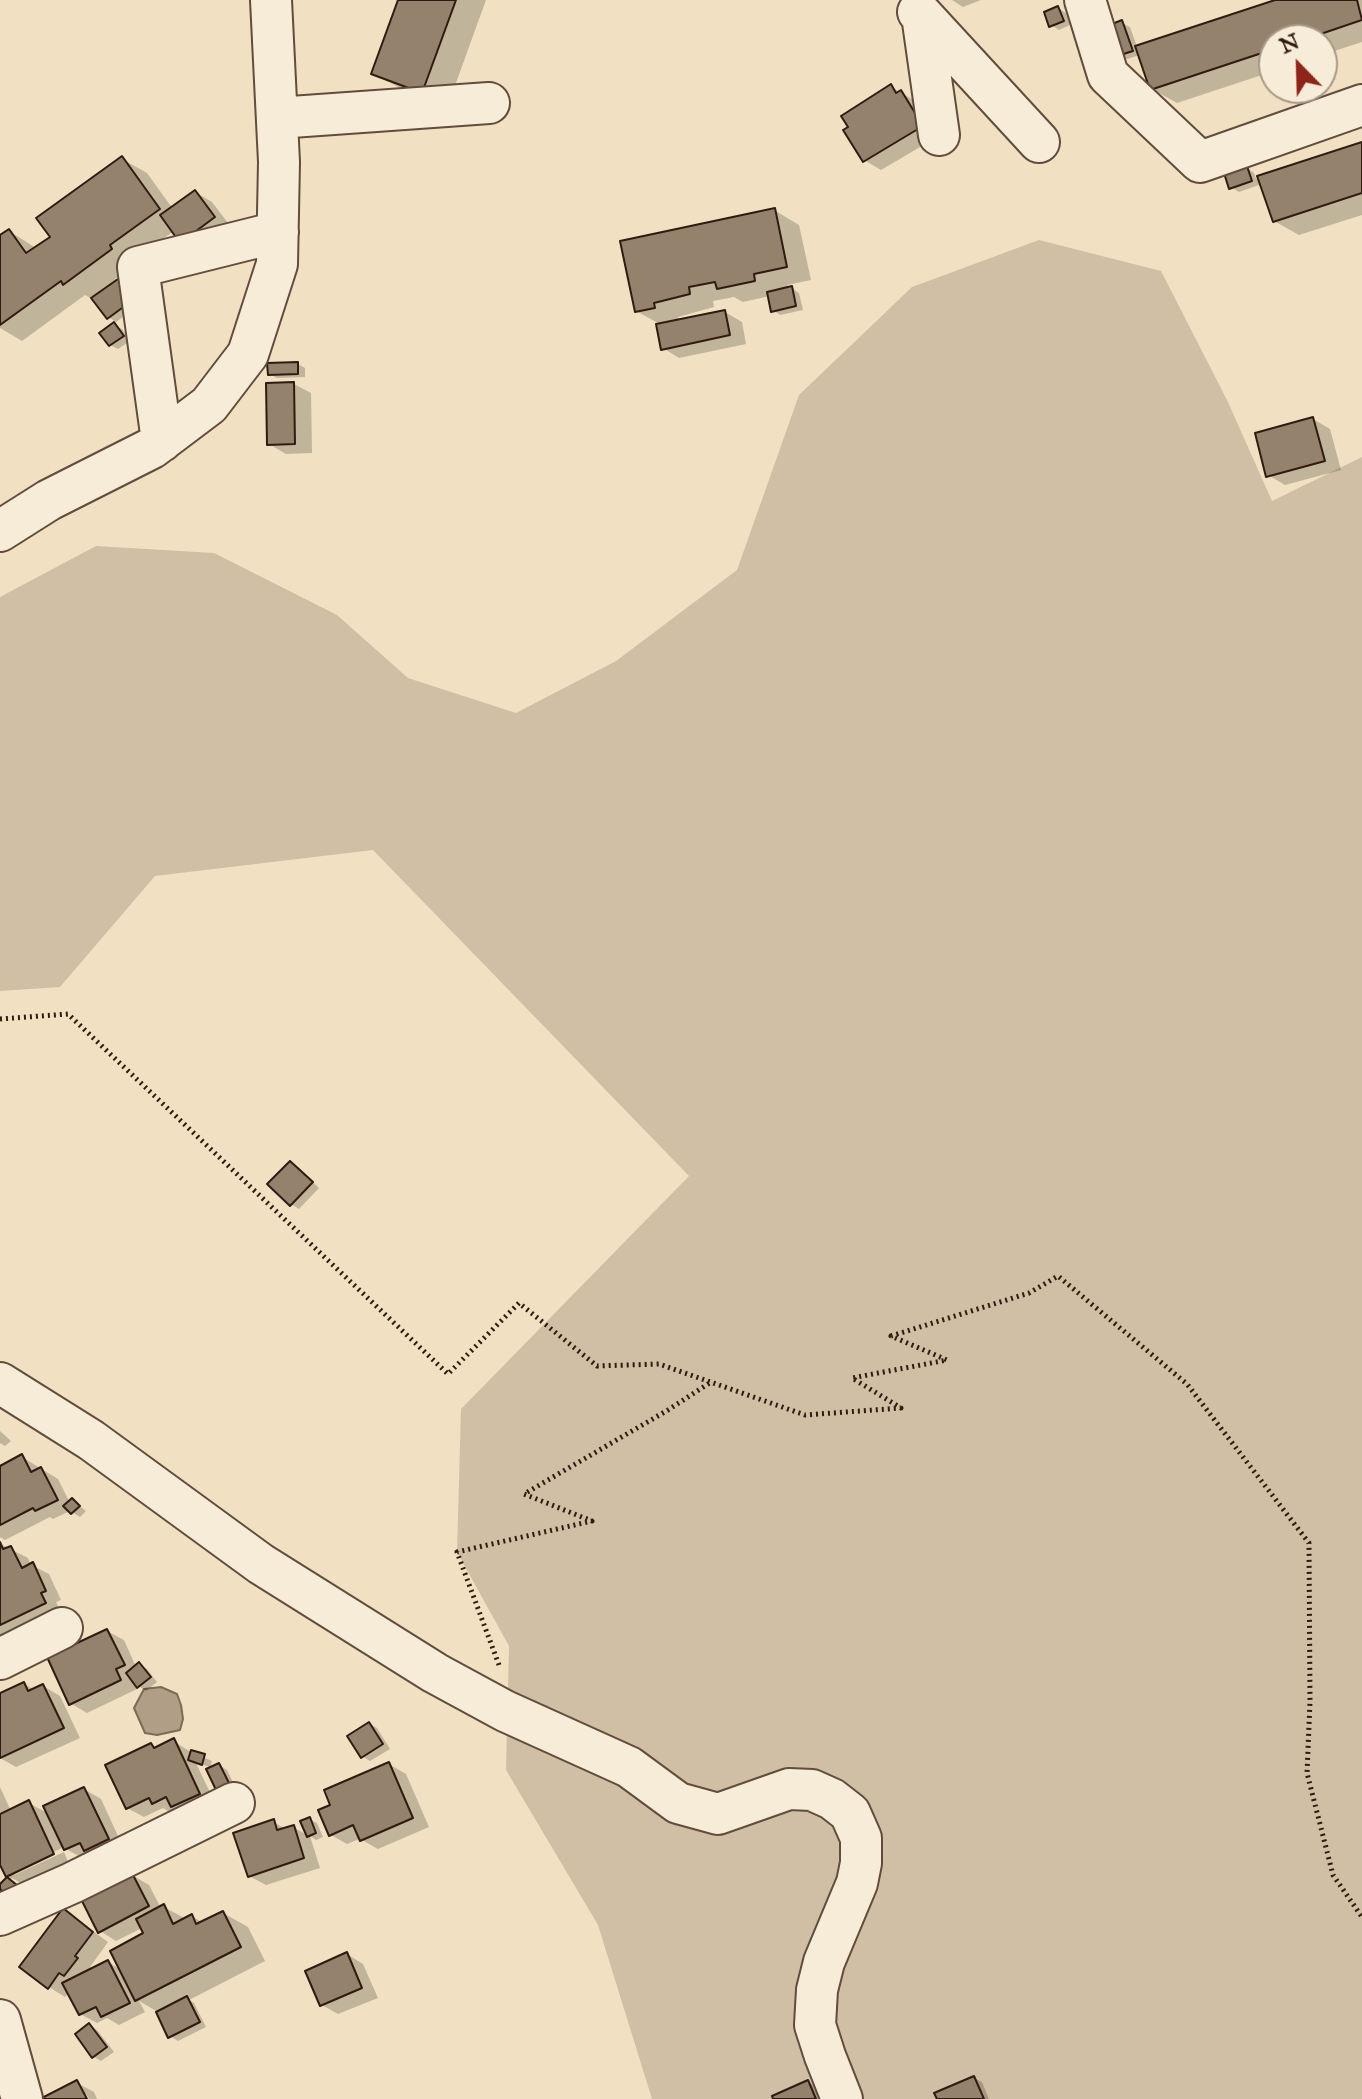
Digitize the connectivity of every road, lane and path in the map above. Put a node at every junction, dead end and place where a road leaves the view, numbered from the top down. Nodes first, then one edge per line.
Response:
1 (271, 0) edge
2 (1085, 0) edge
3 (915, 8) edge
4 (489, 103) dead end
5 (1362, 105) edge
6 (277, 118) junction
7 (939, 135) dead end
8 (1039, 142) dead end
9 (278, 232) junction
10 (162, 441) junction
11 (0, 531) edge
12 (0, 1019) edge
13 (711, 1382) junction
14 (0, 1383) edge
15 (62, 1628) dead end
16 (0, 1659) edge
17 (503, 1675) dead end
18 (234, 1803) dead end
19 (0, 1915) edge
20 (1362, 1917) edge
21 (0, 2020) edge
22 (22, 2099) edge
23 (842, 2099) edge

1 - 6 street
2 - 5 street
3 - 7 street
3 - 8 street
4 - 6 street
6 - 9 street
9 - 10 street
9 - 10 street
10 - 11 street
12 - 13 path
13 - 17 path
13 - 20 path
14 - 23 street
15 - 16 street
18 - 19 street
21 - 22 street

